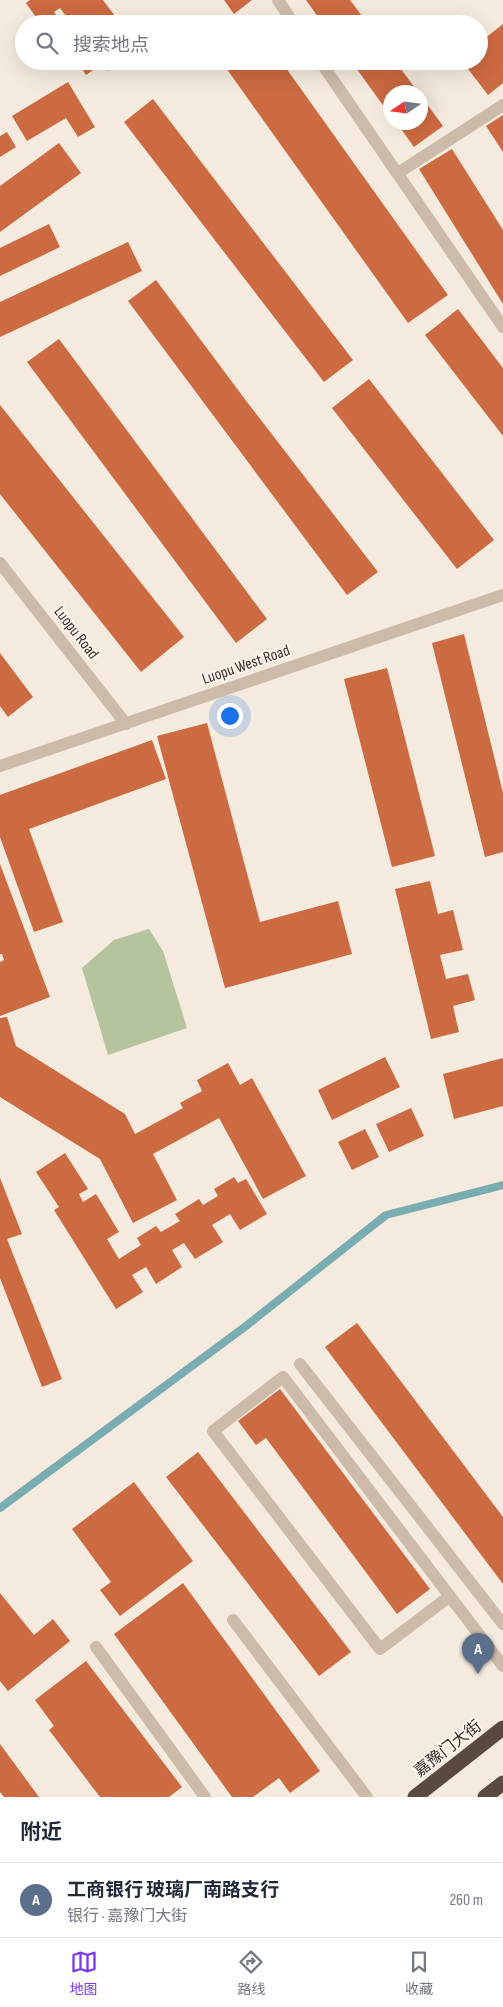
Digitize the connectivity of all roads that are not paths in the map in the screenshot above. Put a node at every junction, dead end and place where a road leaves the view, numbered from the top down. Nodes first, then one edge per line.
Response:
1 (278, 0) edge
2 (288, 15) edge
3 (326, 70) edge
4 (503, 105) edge
5 (398, 173) junction
6 (503, 327) edge
7 (0, 563) edge
8 (503, 595) edge
9 (126, 724) junction
10 (0, 766) edge
11 (300, 1364) dead end
12 (450, 1596) junction
13 (233, 1620) dead end
14 (503, 1624) edge
15 (96, 1647) dead end
16 (503, 1666) edge
17 (503, 1728) edge
18 (503, 1783) edge
19 (205, 1797) edge
20 (367, 1797) edge
21 (415, 1797) edge
22 (485, 1797) edge

1 - 2 street
3 - 5 street
4 - 5 street
5 - 6 street
7 - 9 street, Luopu Road
8 - 9 street, Luopu West Road
9 - 10 street, Luopu West Road
11 - 14 street
12 - 12 street
12 - 16 street
13 - 20 street
15 - 19 street
17 - 21 highway, 嘉豫门大街, bridge
18 - 22 highway

